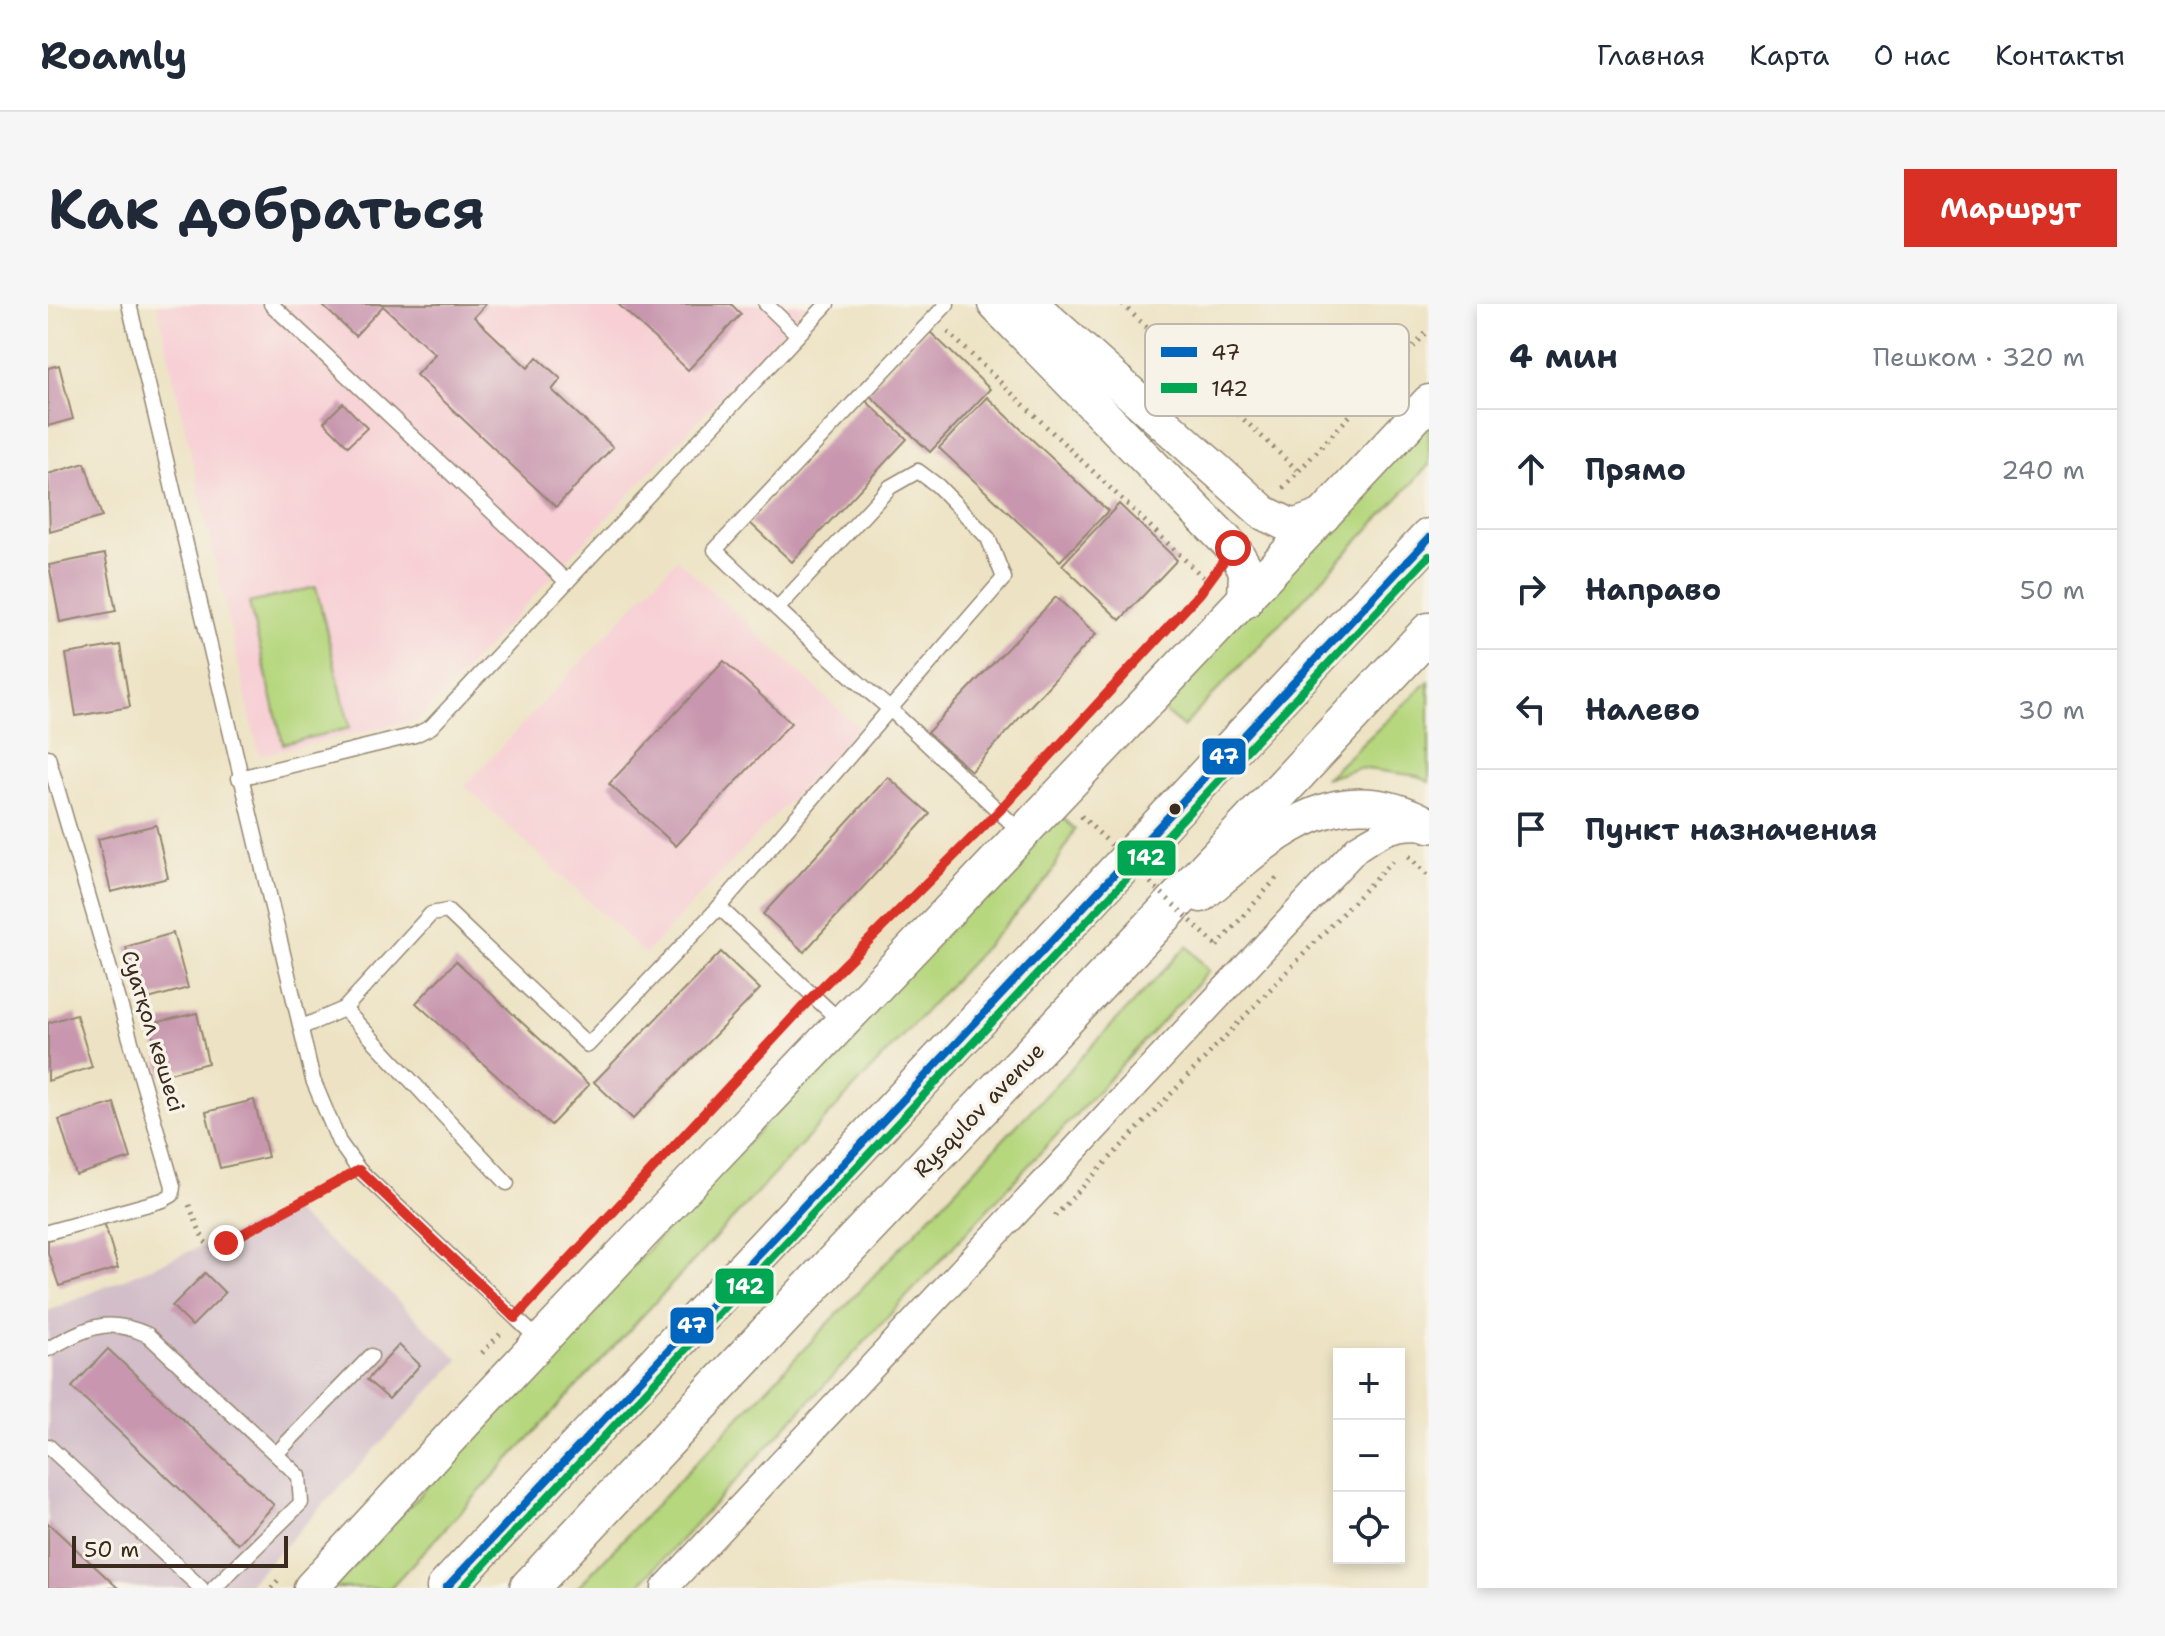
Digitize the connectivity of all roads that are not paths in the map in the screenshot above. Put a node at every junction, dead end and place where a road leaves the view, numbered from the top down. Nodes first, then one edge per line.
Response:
1 (129, 304) edge
2 (271, 304) edge
3 (766, 304) edge
4 (827, 304) edge
5 (947, 304) edge
6 (995, 304) edge
7 (1031, 304) edge
8 (798, 335) junction
9 (1429, 402) edge
10 (1145, 406) edge
11 (1156, 416) edge
12 (1323, 516) junction
13 (1429, 538) edge
14 (567, 582) junction
15 (1245, 601) junction
16 (777, 609) junction
17 (1429, 632) edge
18 (890, 709) junction
19 (48, 757) edge
20 (239, 778) junction
21 (1429, 826) edge
22 (1021, 832) junction
23 (719, 907) junction
24 (1130, 954) junction
25 (344, 1009) junction
26 (841, 1022) junction
27 (302, 1027) junction
28 (507, 1183) dead end
29 (48, 1232) edge
30 (721, 1294) junction
31 (527, 1329) junction
32 (763, 1336) junction
33 (48, 1349) edge
34 (371, 1356) dead end
35 (48, 1446) edge
36 (277, 1453) junction
37 (296, 1582) edge
38 (200, 1588) edge
39 (214, 1588) edge
40 (446, 1588) edge
41 (529, 1588) edge
42 (665, 1588) edge

1 - 20 lane
2 - 14 lane
3 - 8 lane
4 - 8 lane
5 - 16 lane
6 - 15 street
7 - 10 street
8 - 14 lane
9 - 12 street
11 - 12 street
12 - 15 street
13 - 30 main road
14 - 20 lane
15 - 22 street
16 - 18 lane
16 - 18 lane
17 - 24 main road, Rysqulov avenue
18 - 22 lane
18 - 23 lane
19 - 29 lane, Суатқол көшесі
20 - 27 lane
21 - 24 street
21 - 42 street
22 - 26 street
23 - 25 lane
23 - 26 lane
24 - 32 main road, Rysqulov avenue
25 - 27 lane
25 - 28 lane
26 - 31 street
27 - 31 lane
30 - 32 main road
30 - 40 main road
31 - 37 street
32 - 41 main road, Rysqulov avenue
33 - 36 lane
34 - 36 lane
35 - 38 lane
36 - 39 lane

